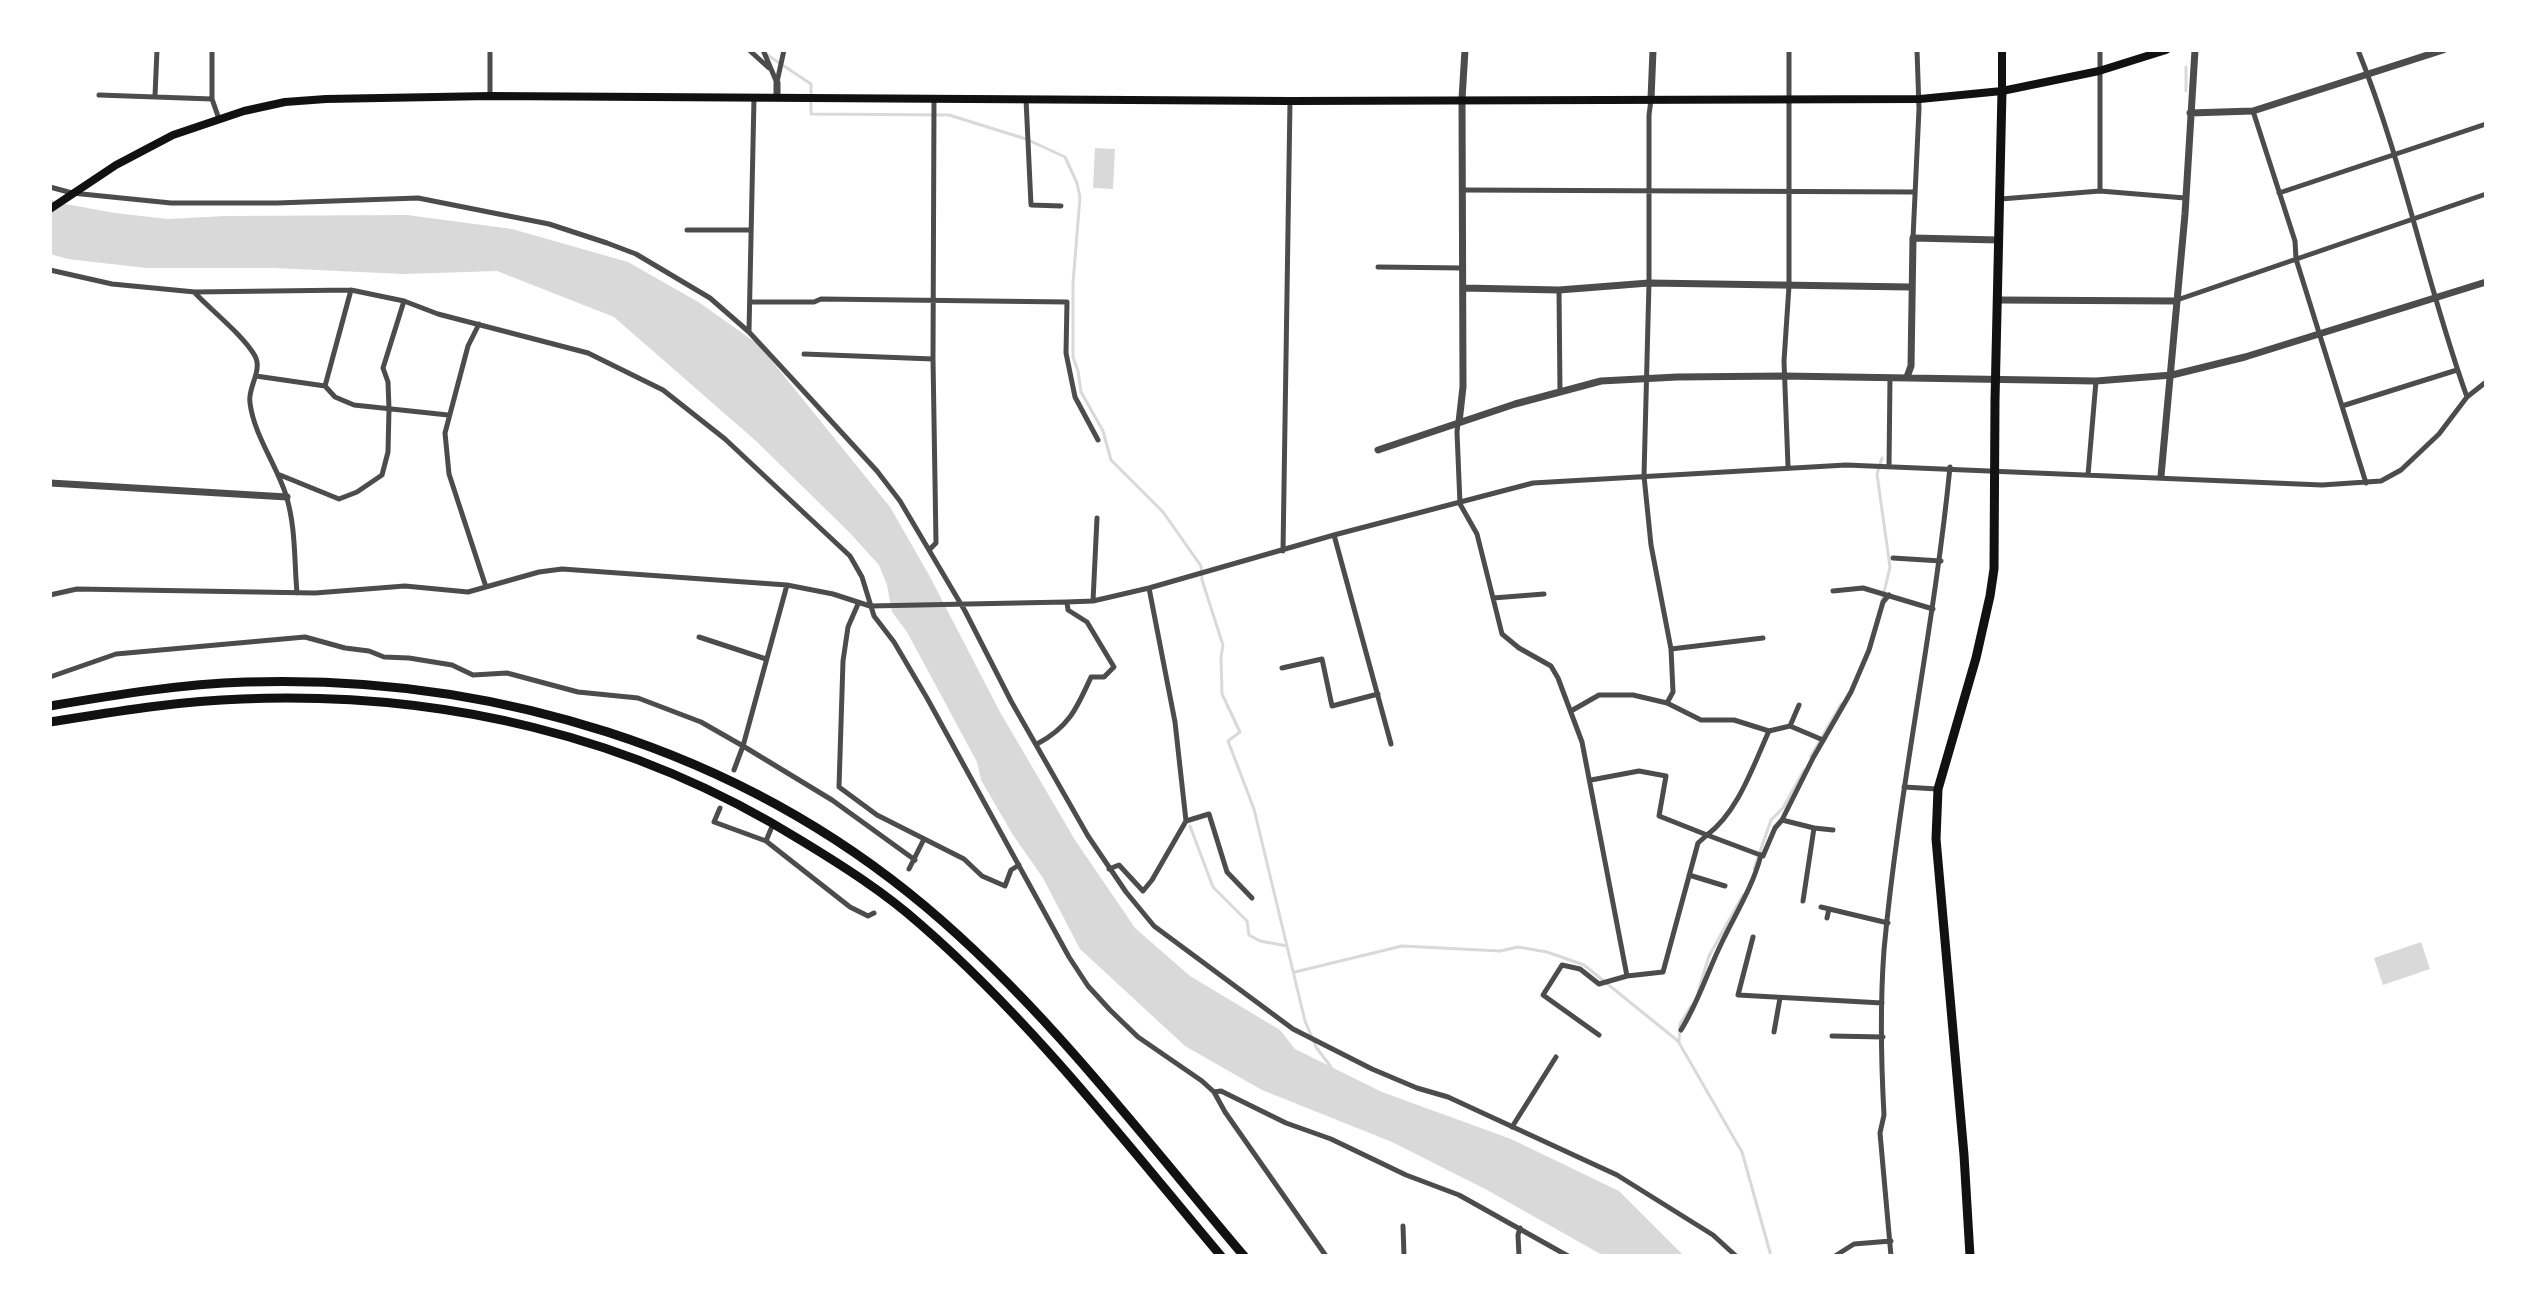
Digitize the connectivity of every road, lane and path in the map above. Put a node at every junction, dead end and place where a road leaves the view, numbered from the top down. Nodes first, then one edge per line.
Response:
1 (157, 50) edge
2 (212, 50) edge
3 (490, 50) edge
4 (749, 50) edge
5 (763, 50) edge
6 (784, 50) edge
7 (1465, 50) edge
8 (1653, 50) edge
9 (1789, 50) edge
10 (1917, 50) edge
11 (2002, 50) edge
12 (2100, 50) edge
13 (2166, 50) edge
14 (2195, 50) edge
15 (2358, 50) edge
16 (2443, 50) edge
17 (770, 69) junction
18 (2099, 71) junction
19 (2368, 74) junction
20 (777, 83) junction
21 (2002, 91) junction
22 (99, 95) dead end
23 (155, 96) junction
24 (490, 96) junction
25 (754, 96) junction
26 (777, 96) junction
27 (934, 98) junction
28 (1026, 98) junction
29 (212, 99) junction
30 (1462, 99) junction
31 (1651, 99) junction
32 (1920, 99) junction
33 (1290, 101) junction
34 (1789, 101) junction
35 (2253, 111) junction
36 (2190, 113) junction
37 (219, 119) junction
38 (2486, 124) edge
39 (2393, 155) junction
40 (50, 187) edge
41 (1649, 189) junction
42 (1464, 190) junction
43 (1788, 190) junction
44 (2100, 191) junction
45 (1914, 192) junction
46 (72, 193) junction
47 (2279, 193) junction
48 (2486, 194) edge
49 (2185, 198) junction
50 (2000, 199) junction
51 (1061, 206) dead end
52 (50, 209) edge
53 (2414, 219) junction
54 (687, 230) dead end
55 (751, 230) junction
56 (1913, 238) junction
57 (1998, 240) junction
58 (2296, 259) junction
59 (1378, 267) dead end
60 (1464, 268) junction
61 (50, 270) edge
62 (2486, 282) edge
63 (1649, 283) junction
64 (1789, 286) junction
65 (1910, 287) junction
66 (1463, 288) junction
67 (351, 290) junction
68 (1559, 290) junction
69 (195, 292) junction
70 (2436, 299) junction
71 (1998, 300) junction
72 (404, 301) junction
73 (2175, 301) junction
74 (752, 302) junction
75 (935, 302) junction
76 (479, 324) junction
77 (749, 332) junction
78 (2318, 334) junction
79 (804, 354) dead end
80 (933, 359) junction
81 (2457, 370) junction
82 (2172, 375) junction
83 (256, 376) junction
84 (1784, 376) junction
85 (1907, 377) junction
86 (1647, 378) junction
87 (1890, 378) junction
88 (1996, 378) junction
89 (2096, 381) junction
90 (2486, 382) edge
91 (325, 386) junction
92 (1560, 392) junction
93 (2467, 397) junction
94 (2342, 406) junction
95 (389, 409) junction
96 (448, 415) junction
97 (1459, 422) junction
98 (1098, 440) dead end
99 (1378, 450) dead end
100 (1788, 466) junction
101 (1889, 467) junction
102 (1950, 467) junction
103 (1994, 471) junction
104 (279, 475) junction
105 (2088, 475) junction
106 (1644, 476) junction
107 (2161, 476) junction
108 (50, 483) edge
109 (2366, 483) junction
110 (287, 497) junction
111 (1460, 504) junction
112 (1097, 518) dead end
113 (1334, 535) junction
114 (929, 550) junction
115 (1283, 551) junction
116 (1893, 558) dead end
117 (1941, 561) junction
118 (787, 585) junction
119 (486, 588) junction
120 (1149, 588) junction
121 (1833, 591) dead end
122 (297, 593) junction
123 (1544, 594) dead end
124 (50, 595) edge
125 (1889, 595) junction
126 (1493, 598) junction
127 (1093, 601) junction
128 (1066, 602) junction
129 (858, 604) junction
130 (961, 605) junction
131 (870, 606) junction
132 (1933, 609) junction
133 (699, 637) dead end
134 (1763, 638) dead end
135 (1671, 649) junction
136 (766, 659) junction
137 (1282, 668) dead end
138 (50, 677) edge
139 (1378, 694) junction
140 (1667, 703) junction
141 (1799, 705) dead end
142 (50, 706) edge
143 (1571, 711) junction
144 (50, 722) edge
145 (1790, 726) junction
146 (1769, 731) junction
147 (1823, 740) junction
148 (1037, 744) junction
149 (1391, 744) dead end
150 (743, 746) junction
151 (734, 770) dead end
152 (1591, 780) junction
153 (1904, 787) junction
154 (1938, 789) junction
155 (720, 808) dead end
156 (1782, 820) junction
157 (1186, 821) junction
158 (774, 823) junction
159 (1814, 828) junction
160 (1833, 830) dead end
161 (1707, 835) junction
162 (924, 839) junction
163 (766, 841) junction
164 (1761, 855) junction
165 (915, 860) junction
166 (1019, 865) junction
167 (909, 869) dead end
168 (1109, 869) junction
169 (1689, 875) junction
170 (1725, 886) dead end
171 (1252, 898) dead end
172 (1803, 901) dead end
173 (1821, 907) dead end
174 (1829, 909) junction
175 (874, 913) dead end
176 (1827, 918) dead end
177 (1888, 923) junction
178 (1753, 937) dead end
179 (1627, 976) junction
180 (1780, 998) junction
181 (1882, 1003) junction
182 (1681, 1030) dead end
183 (1774, 1032) dead end
184 (1599, 1035) dead end
185 (1832, 1036) dead end
186 (1883, 1037) junction
187 (1556, 1057) dead end
188 (1214, 1092) junction
189 (1512, 1127) junction
190 (1403, 1226) dead end
191 (1520, 1228) junction
192 (1891, 1241) junction
193 (1221, 1256) edge
194 (1244, 1256) edge
195 (1326, 1256) edge
196 (1404, 1256) edge
197 (1519, 1256) edge
198 (1568, 1256) edge
199 (1736, 1256) edge
200 (1835, 1256) edge
201 (1891, 1256) edge
202 (1970, 1256) edge

1 - 23 street
2 - 29 street
3 - 24 street
4 - 17 street
5 - 17 street
6 - 20 street
7 - 30 street
8 - 31 street
9 - 34 street
10 - 32 street
11 - 21 main road
12 - 18 street
13 - 18 main road
14 - 36 street
15 - 19 street
16 - 19 street
17 - 20 street
18 - 21 main road
18 - 44 street
19 - 35 street
19 - 39 street
20 - 26 street
21 - 32 main road
21 - 50 main road
22 - 23 street
23 - 29 street
24 - 25 main road
24 - 37 main road
25 - 26 main road
25 - 55 street
26 - 27 main road
27 - 28 main road
27 - 75 street
28 - 33 main road
28 - 51 street
29 - 37 street
30 - 31 main road
30 - 33 main road
30 - 42 street
31 - 34 main road
31 - 41 street
32 - 34 main road
32 - 45 street
33 - 115 street
34 - 43 street
35 - 36 street
35 - 47 street
36 - 49 street
37 - 46 main road
38 - 39 street
39 - 47 street
39 - 53 street
40 - 46 street
41 - 42 street
41 - 43 street
41 - 63 street
42 - 60 street
43 - 45 street
43 - 64 street
44 - 49 street
44 - 50 street
45 - 56 street
46 - 52 main road
46 - 77 street
47 - 58 street
48 - 53 street
49 - 73 street
50 - 57 main road
53 - 58 street
53 - 70 street
54 - 55 street
55 - 74 street
56 - 57 street
56 - 65 street
57 - 71 main road
58 - 73 street
58 - 78 street
59 - 60 street
60 - 66 street
61 - 69 street
62 - 70 street
63 - 64 street
63 - 68 street
63 - 86 street
64 - 65 street
64 - 84 street
65 - 85 street
66 - 68 street
66 - 97 street
67 - 69 street
67 - 72 street
67 - 91 street
68 - 92 street
69 - 83 street
70 - 78 street
70 - 81 street
71 - 73 street
71 - 88 main road
72 - 76 street
72 - 95 street
73 - 82 street
74 - 75 street
74 - 77 street
75 - 80 street
75 - 98 street
76 - 96 street
76 - 131 street
77 - 114 street
78 - 82 street
78 - 94 street
79 - 80 street
80 - 114 street
81 - 93 street
81 - 94 street
82 - 89 street
82 - 107 street
83 - 91 street
83 - 104 street
84 - 86 street
84 - 87 street
84 - 100 street
85 - 87 street
85 - 88 street
86 - 92 street
86 - 106 street
87 - 101 street
88 - 89 street
88 - 103 main road
89 - 105 street
90 - 93 street
91 - 95 street
92 - 97 street
93 - 109 street
94 - 109 street
95 - 96 street
95 - 104 street
96 - 119 street
97 - 99 street
97 - 111 street
100 - 101 street
100 - 106 street
101 - 102 street
102 - 103 street
102 - 117 street
103 - 105 street
103 - 154 main road
104 - 110 street
105 - 107 street
106 - 111 street
106 - 135 street
107 - 109 street
108 - 110 street
110 - 122 street
111 - 113 street
111 - 126 street
112 - 127 street
113 - 115 street
113 - 139 street
114 - 130 street
115 - 120 street
116 - 117 street
117 - 132 street
118 - 119 street
118 - 129 street
118 - 136 street
119 - 122 street
120 - 127 street
120 - 157 street
121 - 125 street
122 - 124 street
123 - 126 street
125 - 132 street
125 - 147 street
126 - 143 street
127 - 128 street
128 - 130 street
128 - 148 street
129 - 131 street
129 - 162 street
130 - 131 street
130 - 148 street
131 - 166 street
132 - 153 street
133 - 136 street
134 - 135 street
135 - 140 street
136 - 150 street
137 - 139 street
138 - 150 street
139 - 149 street
140 - 143 street
140 - 146 street
141 - 145 street
142 - 194 main road
143 - 152 street
144 - 158 main road
145 - 146 street
145 - 147 street
146 - 161 street
147 - 156 street
148 - 168 street
150 - 151 street
150 - 165 street
152 - 161 street
152 - 179 street
153 - 154 street
153 - 177 street
154 - 202 main road
155 - 163 street
156 - 159 street
156 - 164 street
157 - 168 street
157 - 171 street
158 - 163 street
158 - 193 main road
159 - 160 street
159 - 172 street
161 - 164 street
161 - 169 street
162 - 165 street
162 - 166 street
163 - 175 street
164 - 182 street
165 - 167 street
166 - 188 street
168 - 189 street
169 - 170 street
169 - 179 street
173 - 174 street
174 - 176 street
174 - 177 street
177 - 181 street
178 - 180 street
179 - 184 street
180 - 181 street
180 - 183 street
181 - 186 street
185 - 186 street
186 - 192 street
187 - 189 street
188 - 191 street
188 - 195 street
189 - 199 street
190 - 196 street
191 - 197 street
191 - 198 street
192 - 200 street
192 - 201 street

